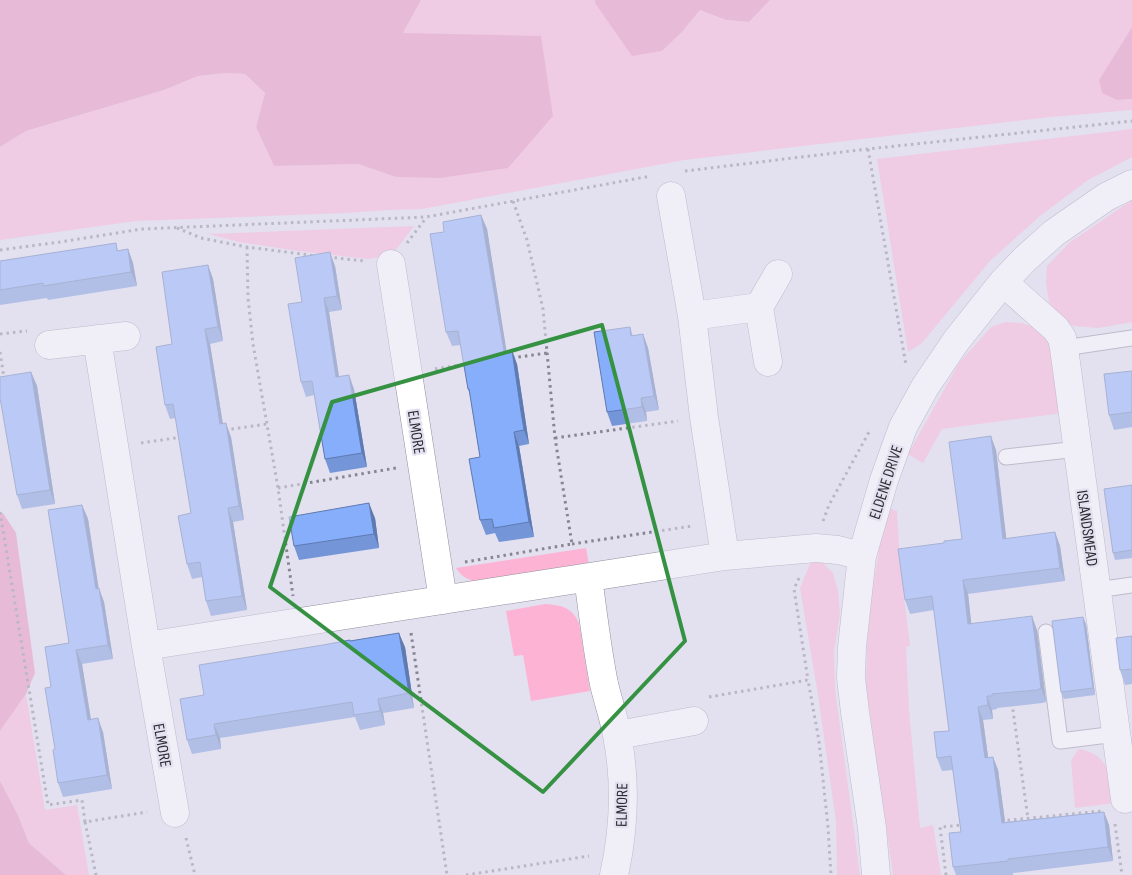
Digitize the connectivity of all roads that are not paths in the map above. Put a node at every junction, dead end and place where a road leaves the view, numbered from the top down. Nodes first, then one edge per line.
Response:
1 (669, 181) road end
2 (1132, 184) edge
3 (391, 264) road end
4 (778, 274) dead end
5 (1003, 282) junction
6 (758, 307) junction
7 (692, 316) junction
8 (126, 336) dead end
9 (1132, 338) edge
10 (97, 339) junction
11 (49, 345) dead end
12 (1064, 348) junction
13 (768, 362) dead end
14 (1078, 449) junction
15 (1006, 457) dead end
16 (725, 556) junction
17 (862, 556) junction
18 (588, 578) junction
19 (1132, 585) edge
20 (1097, 590) junction
21 (443, 600) junction
22 (1046, 632) dead end
23 (146, 646) junction
24 (694, 720) road end
25 (1116, 734) junction
26 (618, 735) junction
27 (173, 803) road end
28 (1119, 804) road end
29 (616, 863) edge
30 (876, 875) edge

1 - 7 street
2 - 5 street, ELDENE DRIVE
3 - 21 street, ELMORE
4 - 6 street
5 - 12 street, ISLANDSMEAD
5 - 17 street, ELDENE DRIVE
6 - 7 street
6 - 13 street
7 - 16 street
8 - 10 street
9 - 12 lane
10 - 11 street
10 - 23 street, ELMORE
12 - 14 street, ISLANDSMEAD
14 - 15 lane
14 - 20 street, ISLANDSMEAD
16 - 17 street
16 - 18 street
17 - 30 street, ELDENE DRIVE
18 - 21 street
18 - 26 street, ELMORE
19 - 20 lane
20 - 25 street, ISLANDSMEAD
21 - 23 street
22 - 25 lane
23 - 27 street, ELMORE
24 - 26 street
25 - 28 street, ISLANDSMEAD
26 - 29 street, ELMORE

